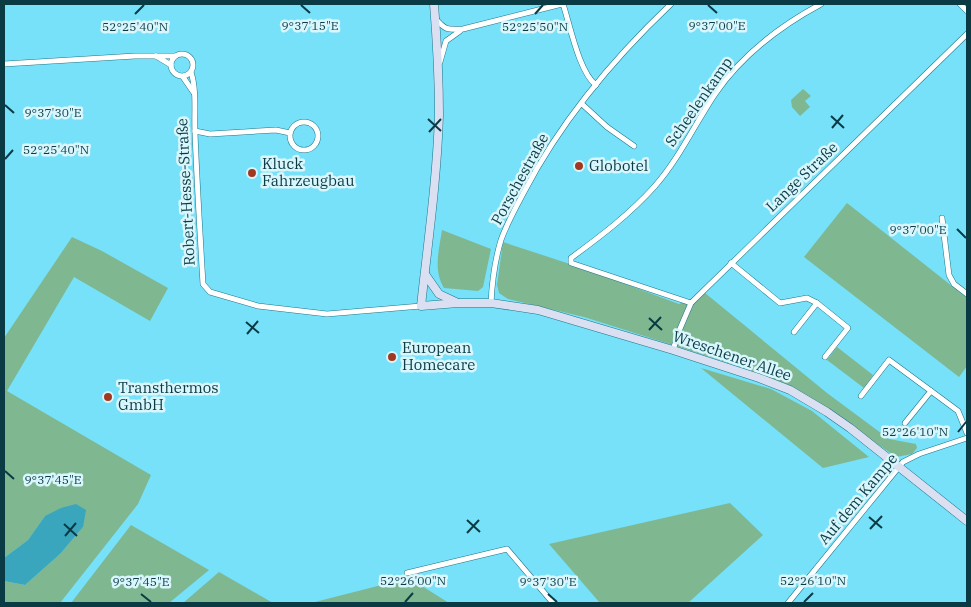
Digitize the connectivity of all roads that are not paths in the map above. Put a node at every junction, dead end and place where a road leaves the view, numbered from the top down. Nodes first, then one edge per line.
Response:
1 (434, 4) edge
2 (562, 4) edge
3 (672, 4) edge
4 (821, 4) edge
5 (960, 4) edge
6 (967, 11) edge
7 (435, 18) junction
8 (463, 29) junction
9 (967, 34) edge
10 (156, 56) junction
11 (175, 56) junction
12 (4, 64) edge
13 (171, 65) junction
14 (438, 67) junction
15 (191, 72) junction
16 (183, 76) junction
17 (596, 85) junction
18 (194, 93) junction
19 (582, 104) junction
20 (194, 131) junction
21 (290, 133) junction
22 (634, 146) dead end
23 (942, 218) dead end
24 (731, 263) junction
25 (425, 274) junction
26 (967, 294) edge
27 (458, 303) junction
28 (492, 303) junction
29 (691, 303) junction
30 (817, 303) junction
31 (421, 306) junction
32 (794, 332) dead end
33 (673, 350) junction
34 (825, 357) dead end
35 (931, 391) junction
36 (861, 396) dead end
37 (905, 423) dead end
38 (967, 433) edge
39 (967, 438) edge
40 (899, 467) junction
41 (967, 522) edge
42 (407, 572) dead end
43 (553, 603) edge
44 (788, 603) edge

1 - 7 street
2 - 8 street
2 - 17 street
3 - 17 street, Porschestraße
4 - 29 street, Scheelenkamp
5 - 6 street
7 - 8 street
7 - 14 street
8 - 14 street
9 - 24 street, Lange Straße
10 - 11 street
10 - 12 street
10 - 13 street
11 - 13 street
11 - 15 street
13 - 16 street
14 - 25 street
15 - 16 street
15 - 18 street, Robert-Hesse-Straße
16 - 18 street
17 - 19 street, Porschestraße
18 - 20 street, Robert-Hesse-Straße
19 - 22 street
19 - 28 street, Porschestraße
20 - 21 street
20 - 31 street, Robert-Hesse-Straße
21 - 21 street
23 - 26 street
24 - 29 street, Lange Straße
24 - 30 street
25 - 27 street
25 - 31 street
27 - 28 street, Wreschener Allee
27 - 31 street, Wreschener Allee
28 - 33 street, Wreschener Allee
29 - 33 street, Lange Straße
30 - 32 street
30 - 34 street
33 - 40 street, Wreschener Allee
35 - 36 street
35 - 37 street
35 - 38 street
39 - 40 street, Auf dem Kampe
40 - 41 street, Wreschener Allee
40 - 44 street, Auf dem Kampe
42 - 43 street

